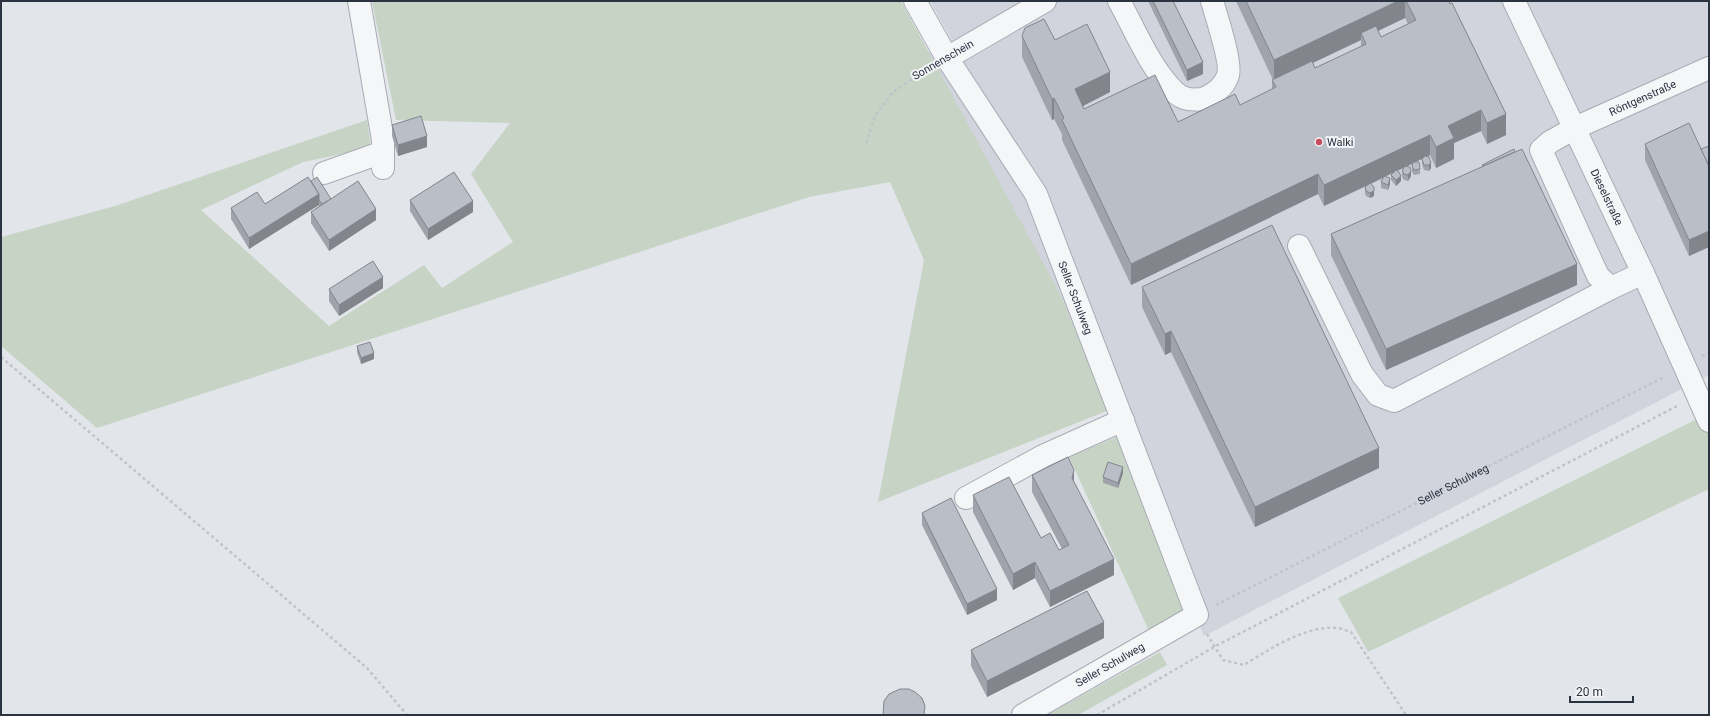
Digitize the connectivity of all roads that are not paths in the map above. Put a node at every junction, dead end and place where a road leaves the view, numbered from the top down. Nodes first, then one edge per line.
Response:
1 (359, 1) edge
2 (915, 1) edge
3 (1045, 1) edge
4 (1119, 1) edge
5 (1212, 1) edge
6 (1514, 1) edge
7 (947, 58) junction
8 (1709, 68) edge
9 (1575, 128) junction
10 (324, 173) dead end
11 (1299, 246) dead end
12 (1643, 273) junction
13 (1611, 288) junction
14 (1123, 420) junction
15 (1709, 421) edge
16 (966, 498) dead end
17 (1023, 715) edge

1 - 10 street
2 - 7 street, Seller Schulweg
3 - 7 street, Sonnenschein
4 - 5 street
6 - 9 street, Dieselstraße
7 - 14 street, Seller Schulweg
8 - 9 street, Röntgenstraße
9 - 12 street, Dieselstraße
9 - 13 street, Röntgenstraße
11 - 13 street
12 - 13 street
12 - 15 street, Dieselstraße
14 - 16 street
14 - 17 street, Seller Schulweg

